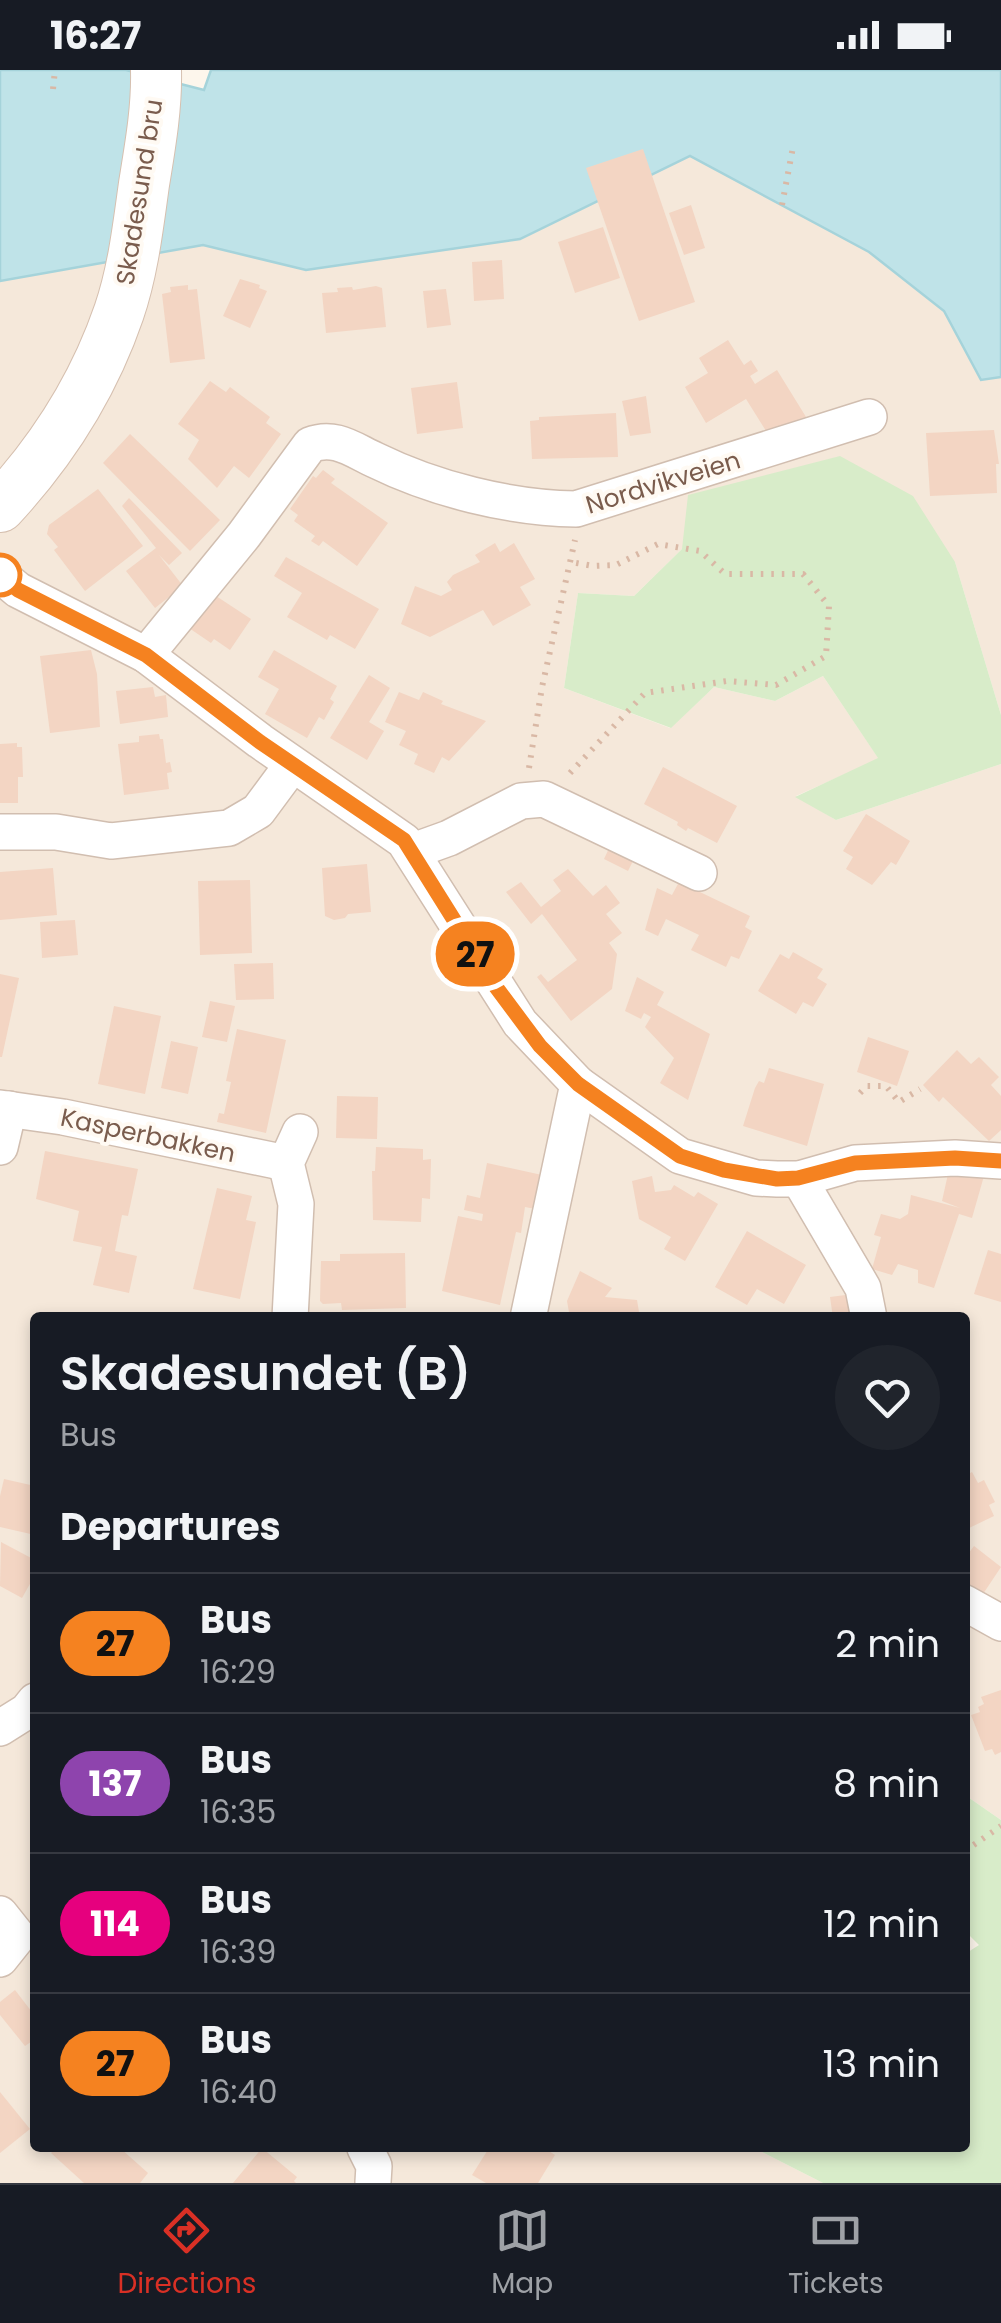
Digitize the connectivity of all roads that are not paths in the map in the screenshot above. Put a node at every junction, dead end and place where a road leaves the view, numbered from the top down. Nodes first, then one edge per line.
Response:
1 (156, 70) edge
2 (869, 416) dead end
3 (0, 508) edge
4 (0, 575) edge
5 (146, 655) junction
6 (292, 765) junction
7 (0, 832) edge
8 (412, 851) junction
9 (698, 873) dead end
10 (578, 1084) junction
11 (4, 1109) edge
12 (0, 1148) edge
13 (1001, 1161) edge
14 (798, 1178) junction
15 (290, 1312) edge
16 (529, 1312) edge
17 (868, 1312) edge
18 (970, 1606) edge
19 (1001, 1623) edge
20 (30, 1708) edge
21 (0, 1728) edge
22 (0, 1914) edge
23 (0, 1960) edge
24 (368, 2152) edge
25 (372, 2183) edge

1 - 3 street, Skadesund bru
2 - 5 street, Nordvikveien
4 - 5 street
5 - 6 street
6 - 7 street
6 - 8 street
8 - 9 street
8 - 10 street
10 - 14 street
10 - 16 street
11 - 12 street, Kasperbakken
11 - 15 street, Kasperbakken
13 - 14 street
14 - 17 street
18 - 19 street
20 - 21 street
22 - 23 street
24 - 25 street

